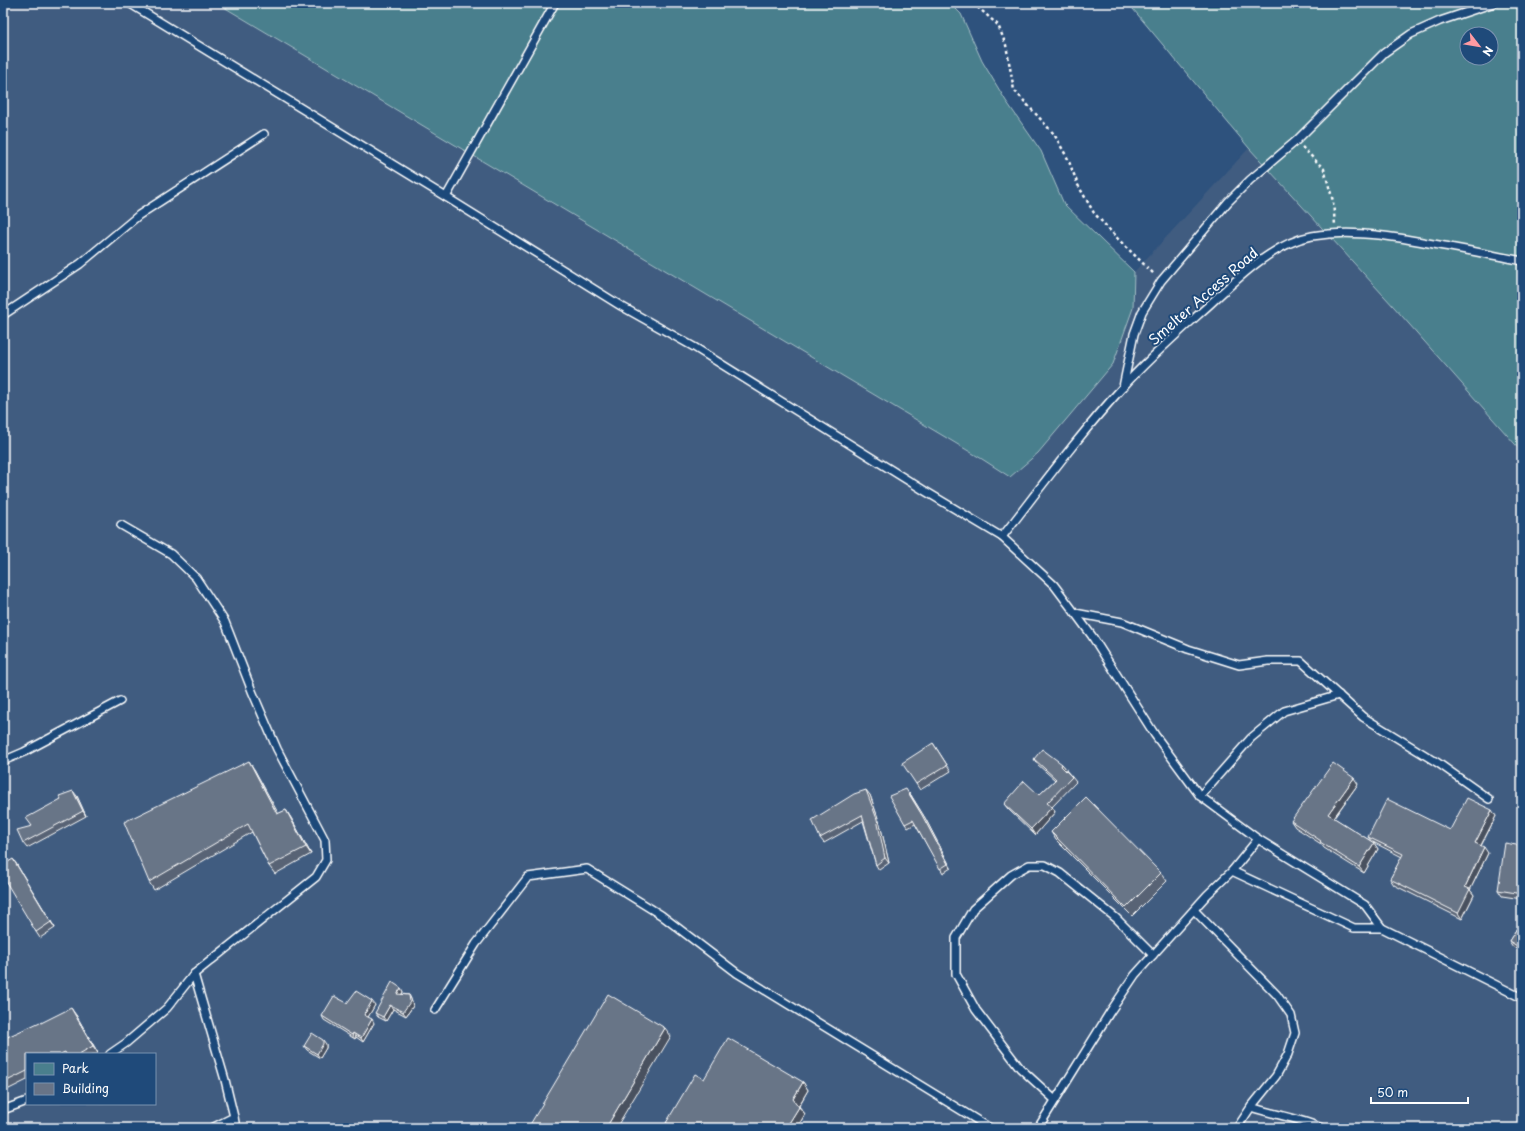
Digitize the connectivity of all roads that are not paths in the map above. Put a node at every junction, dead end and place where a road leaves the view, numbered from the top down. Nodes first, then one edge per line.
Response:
1 (129, 3) edge
2 (555, 3) edge
3 (1494, 3) edge
4 (264, 134) dead end
5 (446, 197) junction
6 (1522, 261) edge
7 (3, 315) edge
8 (1123, 387) junction
9 (120, 524) dead end
10 (1002, 537) junction
11 (1075, 613) junction
12 (1339, 695) junction
13 (120, 701) dead end
14 (3, 761) edge
15 (1200, 796) junction
16 (1489, 799) dead end
17 (1258, 839) junction
18 (1232, 871) junction
19 (1194, 910) junction
20 (1382, 928) junction
21 (1153, 955) junction
22 (194, 974) junction
23 (1522, 998) edge
24 (435, 1010) dead end
25 (111, 1053) edge
26 (1055, 1100) junction
27 (26, 1101) edge
28 (1251, 1107) junction
29 (3, 1110) edge
30 (234, 1117) junction
31 (212, 1128) edge
32 (236, 1128) edge
33 (990, 1128) edge
34 (1038, 1128) edge
35 (1237, 1128) edge
36 (1322, 1128) edge

1 - 5 lane
2 - 5 lane
3 - 8 lane
4 - 7 lane
5 - 10 lane
6 - 8 lane, Smelter Access Road
8 - 10 lane, Smelter Access Road
9 - 22 lane
10 - 11 lane
11 - 12 lane
11 - 15 lane
12 - 15 lane
12 - 16 lane
13 - 14 lane
15 - 17 lane
17 - 18 lane
17 - 20 lane
18 - 19 lane
18 - 20 lane
19 - 21 lane
19 - 28 lane
20 - 23 lane
21 - 26 lane
21 - 26 lane
22 - 25 lane
22 - 30 lane
24 - 33 lane
26 - 34 lane
27 - 29 lane
28 - 35 lane
28 - 36 lane
30 - 31 lane
30 - 32 lane

